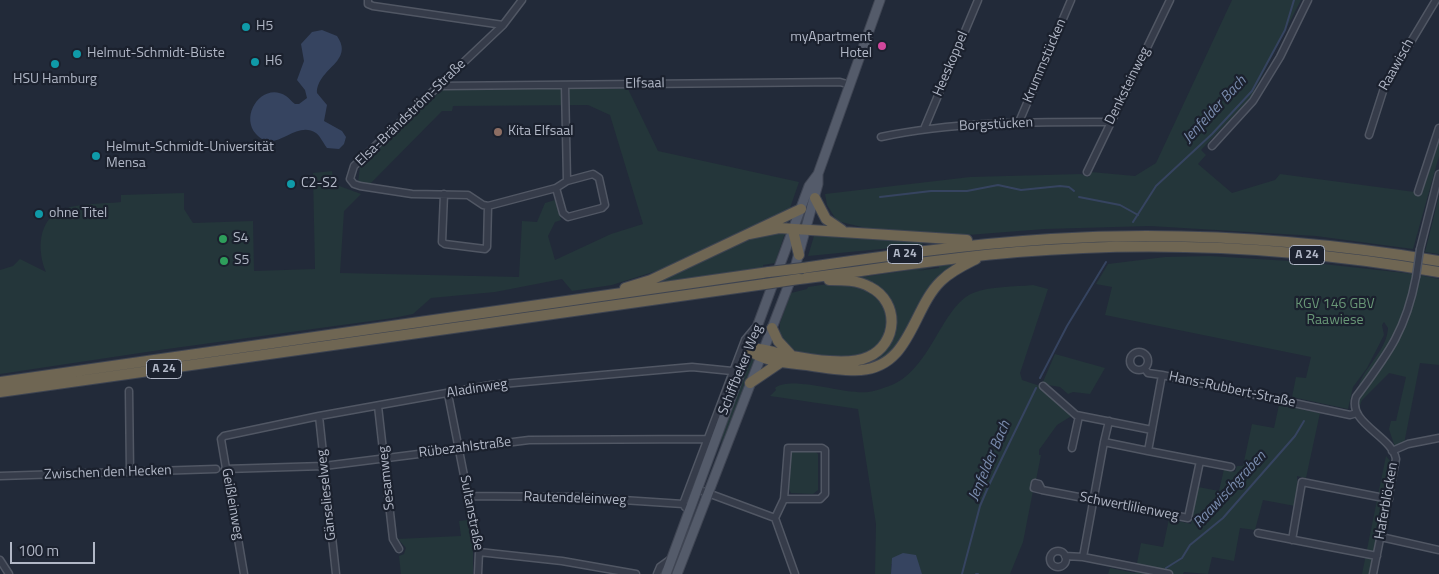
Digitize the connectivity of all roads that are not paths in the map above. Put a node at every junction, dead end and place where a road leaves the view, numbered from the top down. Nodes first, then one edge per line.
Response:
1 (368, 0) edge
2 (522, 0) edge
3 (880, 0) edge
4 (978, 0) edge
5 (1071, 0) edge
6 (1170, 0) edge
7 (1308, 0) edge
8 (1436, 0) edge
9 (503, 25) junction
10 (850, 84) junction
11 (565, 85) junction
12 (439, 86) junction
13 (1020, 122) junction
14 (1111, 122) junction
15 (1439, 128) edge
16 (924, 129) junction
17 (1369, 135) dead end
18 (881, 137) dead end
19 (1212, 146) dead end
20 (1087, 172) dead end
21 (818, 174) junction
22 (1439, 174) edge
23 (567, 181) junction
24 (556, 188) junction
25 (1418, 192) dead end
26 (444, 194) junction
27 (815, 198) junction
28 (488, 206) junction
29 (801, 209) junction
30 (807, 230) junction
31 (793, 231) junction
32 (851, 232) junction
33 (750, 234) junction
34 (1008, 242) junction
35 (799, 255) junction
36 (984, 255) junction
37 (1439, 261) edge
38 (1439, 272) edge
39 (802, 279) junction
40 (600, 297) junction
41 (758, 326) junction
42 (772, 328) junction
43 (749, 350) junction
44 (762, 353) junction
45 (791, 355) junction
46 (781, 362) junction
47 (1145, 369) dead end
48 (732, 371) junction
49 (1162, 375) junction
50 (0, 382) edge
51 (750, 383) junction
52 (1042, 386) dead end
53 (128, 391) dead end
54 (0, 392) edge
55 (448, 394) junction
56 (378, 406) junction
57 (1357, 413) junction
58 (319, 416) junction
59 (1079, 416) junction
60 (1109, 421) junction
61 (1152, 430) junction
62 (224, 436) joint
63 (1439, 438) edge
64 (706, 439) junction
65 (1104, 442) junction
66 (1072, 448) dead end
67 (459, 450) junction
68 (1148, 451) junction
69 (1392, 451) junction
70 (385, 458) junction
71 (1200, 461) junction
72 (324, 466) junction
73 (1231, 467) dead end
74 (216, 469) dead end
75 (225, 469) junction
76 (130, 472) junction
77 (0, 476) edge
78 (697, 489) junction
79 (1042, 490) dead end
80 (708, 493) junction
81 (467, 496) junction
82 (784, 499) junction
83 (1389, 499) junction
84 (1094, 500) junction
85 (683, 504) junction
86 (689, 512) junction
87 (775, 518) junction
88 (1258, 533) dead end
89 (1382, 537) junction
90 (1292, 540) junction
91 (399, 549) dead end
92 (1439, 550) edge
93 (479, 552) junction
94 (1066, 556) dead end
95 (1083, 556) junction
96 (1377, 556) junction
97 (671, 559) junction
98 (0, 560) edge
99 (9, 574) edge
100 (244, 574) edge
101 (336, 574) edge
102 (478, 574) edge
103 (636, 574) edge
104 (657, 574) edge
105 (666, 574) edge
106 (677, 574) edge
107 (795, 574) edge
108 (1169, 574) edge
109 (1373, 574) edge

1 - 9 street
2 - 9 street, Elsa-Brändström-Straße
3 - 10 main road, Schiffbeker Weg
4 - 16 street, Heeskoppel
5 - 13 street, Krummstücken
6 - 14 street, Denksteinweg
7 - 19 street
8 - 17 street, Raawisch
9 - 12 street, Elsa-Brändström-Straße
10 - 11 street, Elfsaal
10 - 21 main road, Schiffbeker Weg
11 - 12 street, Elfsaal
11 - 23 street
12 - 26 street, Elsa-Brändström-Straße
13 - 14 street, Borgstücken
13 - 16 street, Borgstücken
14 - 20 street, Denksteinweg
15 - 25 street
16 - 18 street, Borgstücken
21 - 27 main road, Schiffbeker Weg
21 - 29 main road, Schiffbeker Weg
22 - 57 street, bridge
23 - 24 street
23 - 24 street
24 - 28 street
26 - 28 street, Elsa-Brändström-Straße
26 - 28 street
27 - 30 main road, Schiffbeker Weg
27 - 32 highway
29 - 31 main road, Schiffbeker Weg
29 - 33 highway
30 - 31 highway
30 - 32 highway
30 - 35 main road, Schiffbeker Weg
31 - 33 highway
31 - 35 highway
31 - 41 main road, Schiffbeker Weg
32 - 34 highway
33 - 40 highway
34 - 37 highway, A 24
34 - 40 highway, A 24, bridge
35 - 42 main road, Schiffbeker Weg
36 - 38 highway, A 24
36 - 39 highway, A 24
36 - 46 highway
39 - 45 highway
39 - 54 highway, A 24, bridge
40 - 50 highway, A 24
41 - 43 main road, Schiffbeker Weg
41 - 48 street, Schiffbeker Weg
42 - 44 main road, Schiffbeker Weg
42 - 45 highway
43 - 44 highway
43 - 78 main road, Schiffbeker Weg
44 - 45 highway
44 - 46 highway
44 - 51 main road, Schiffbeker Weg
46 - 51 highway
47 - 49 street
48 - 55 street, Aladinweg
48 - 64 street, Schiffbeker Weg
49 - 57 street, Hans-Rubbert-Straße
49 - 61 street, Hans-Rubbert-Straße
51 - 80 main road, Schiffbeker Weg
52 - 59 street
53 - 76 street
55 - 56 street, Aladinweg
55 - 67 street, Sultanstraße
56 - 58 street, Aladinweg
56 - 70 street, Sesamweg
57 - 69 street, Haferblöcken
58 - 62 street, Aladinweg
58 - 72 street, Gänselieselweg
59 - 60 street
59 - 66 street
60 - 61 street
60 - 65 street
61 - 68 street, Hans-Rubbert-Straße
62 - 75 street, Geißleinweg
63 - 69 street
64 - 67 street, Rübezahlstraße
64 - 85 street, Schiffbeker Weg
65 - 68 street
65 - 84 street
67 - 70 street, Rübezahlstraße
67 - 81 street, Sultanstraße
68 - 71 street
69 - 83 street, Haferblöcken
70 - 72 street, Rübezahlstraße
70 - 91 street, Sesamweg
71 - 73 street
71 - 84 street, Schwertlilienweg
72 - 75 street, Rübezahlstraße
72 - 101 street, Gänselieselweg
74 - 76 street, Zwischen den Hecken
75 - 100 street, Geißleinweg
76 - 77 street, Zwischen den Hecken
78 - 80 street
78 - 86 main road, Schiffbeker Weg
79 - 84 street, Schwertlilienweg
80 - 87 street
80 - 106 main road, Schiffbeker Weg
81 - 85 street, Rautendeleinweg
81 - 93 street, Sultanstraße
82 - 82 street
82 - 87 street
83 - 89 street, Haferblöcken
83 - 90 street
84 - 95 street
85 - 86 street
86 - 97 main road, Schiffbeker Weg
87 - 107 street
88 - 90 street
89 - 92 street
89 - 96 street, Haferblöcken
90 - 96 street
93 - 102 street, Sultanstraße
93 - 103 street
94 - 95 street
95 - 108 street
96 - 109 street, Haferblöcken
97 - 104 street, Schiffbeker Weg
97 - 105 main road, Schiffbeker Weg
98 - 99 street

